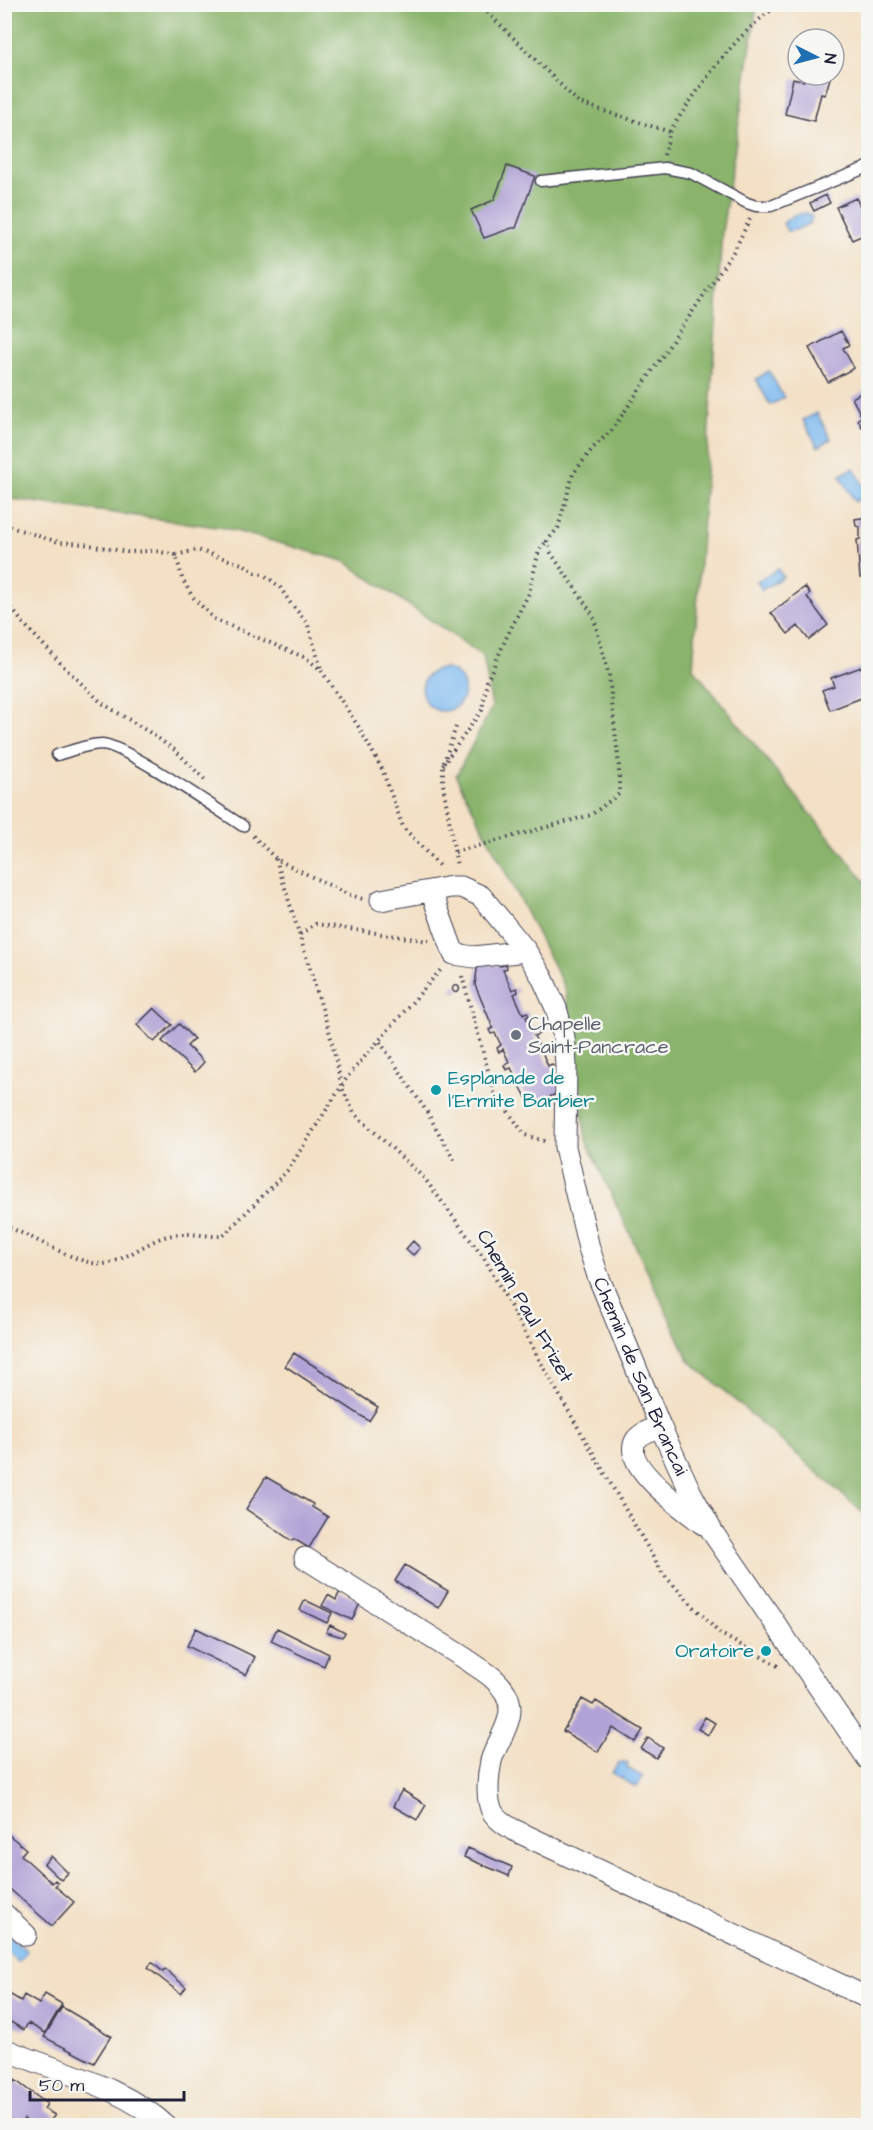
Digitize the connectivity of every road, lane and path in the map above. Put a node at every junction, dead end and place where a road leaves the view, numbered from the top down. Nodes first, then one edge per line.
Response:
1 (479, 4) edge
2 (780, 4) edge
3 (670, 132) junction
4 (660, 167) junction
5 (868, 167) edge
6 (541, 181) dead end
7 (756, 206) junction
8 (4, 525) edge
9 (547, 541) junction
10 (176, 555) junction
11 (4, 599) edge
12 (321, 670) junction
13 (456, 727) dead end
14 (57, 755) dead end
15 (443, 765) junction
16 (208, 783) dead end
17 (243, 826) joint
18 (455, 852) junction
19 (276, 859) junction
20 (461, 887) junction
21 (431, 891) junction
22 (381, 900) joint
23 (300, 934) junction
24 (452, 949) junction
25 (526, 951) junction
26 (380, 1042) junction
27 (342, 1088) junction
28 (565, 1148) junction
29 (454, 1160) dead end
30 (4, 1226) edge
31 (660, 1426) junction
32 (713, 1533) junction
33 (305, 1558) dead end
34 (813, 1678) junction
35 (868, 1759) edge
36 (4, 1914) edge
37 (26, 1935) dead end
38 (868, 1998) edge
39 (4, 2049) edge
40 (166, 2126) edge

1 - 3 path
2 - 3 path
3 - 4 path
4 - 6 lane
4 - 7 lane
5 - 7 lane
7 - 9 path
8 - 10 path
9 - 15 path
9 - 18 path
10 - 12 path
10 - 12 path
11 - 16 path
12 - 20 path
13 - 15 path
14 - 17 lane
15 - 18 path
17 - 19 path
18 - 20 path
19 - 22 path
19 - 23 path, Chemin Paul Frizet
20 - 21 street
20 - 25 street, Chemin de San Brancai
21 - 22 street
21 - 24 street
23 - 24 path
23 - 27 path, Chemin Paul Frizet
24 - 25 street
24 - 26 path
24 - 28 path
25 - 28 street, Chemin de San Brancai
26 - 27 path
26 - 29 path
27 - 30 path
27 - 34 path, Chemin Paul Frizet
28 - 31 street, Chemin de San Brancai
31 - 32 street, Chemin de San Brancai
31 - 32 street
32 - 34 street, Chemin de San Brancai
33 - 38 street
34 - 35 street, Chemin de San Brancai
36 - 37 street
39 - 40 street

